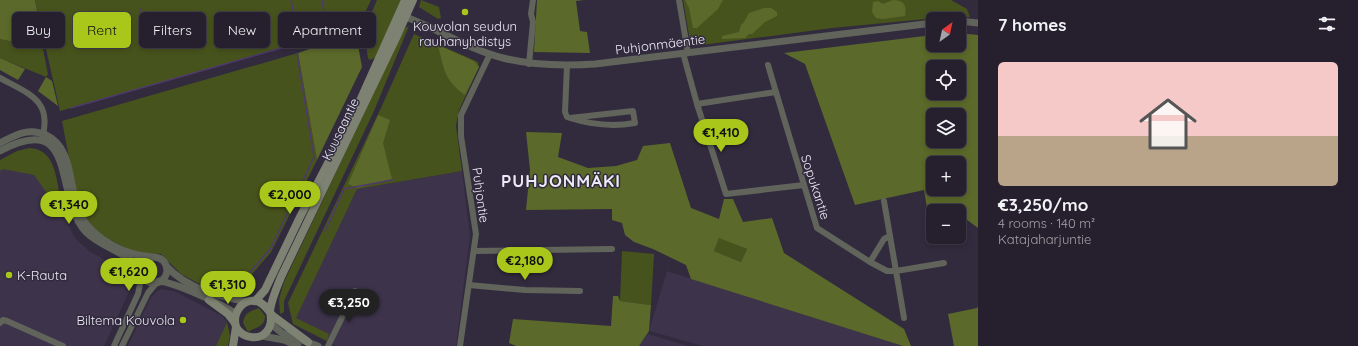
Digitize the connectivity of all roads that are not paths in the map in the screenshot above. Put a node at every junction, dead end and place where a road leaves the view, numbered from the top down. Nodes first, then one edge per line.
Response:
1 (405, 0) edge
2 (413, 0) edge
3 (533, 0) edge
4 (679, 0) edge
5 (402, 16) junction
6 (966, 22) edge
7 (926, 23) edge
8 (978, 23) edge
9 (686, 53) junction
10 (490, 54) junction
11 (529, 64) junction
12 (768, 65) dead end
13 (567, 66) junction
14 (0, 78) edge
15 (776, 92) junction
16 (697, 104) junction
17 (570, 118) junction
18 (43, 138) junction
19 (0, 143) edge
20 (0, 151) edge
21 (804, 185) junction
22 (884, 201) dead end
23 (890, 236) junction
24 (612, 249) dead end
25 (474, 251) junction
26 (153, 257) junction
27 (870, 262) junction
28 (944, 263) dead end
29 (166, 267) junction
30 (896, 271) junction
31 (142, 273) junction
32 (158, 282) junction
33 (469, 285) junction
34 (355, 291) dead end
35 (580, 291) dead end
36 (209, 300) junction
37 (251, 302) junction
38 (270, 313) junction
39 (236, 314) junction
40 (904, 318) dead end
41 (0, 323) edge
42 (271, 324) junction
43 (236, 325) junction
44 (262, 336) junction
45 (253, 338) junction
46 (308, 342) junction
47 (247, 344) dead end
48 (63, 346) edge
49 (114, 346) edge
50 (122, 346) edge
51 (233, 346) edge
52 (298, 346) edge
53 (318, 346) edge
54 (328, 346) edge
55 (460, 346) edge

1 - 5 main road, Kuusaantie
2 - 5 main road, Kuusaantie
3 - 11 street
4 - 9 street
5 - 10 street, Puhjonmäentie
5 - 37 main road, Kuusaantie
5 - 38 main road, Kuusaantie
6 - 8 street
7 - 9 street, Puhjonmäentie
9 - 13 street, Puhjonmäentie
9 - 16 street
10 - 11 street, Puhjonmäentie
10 - 25 street, Puhjontie
11 - 13 street, Puhjonmäentie
12 - 15 street, Sopukantie
13 - 17 street
14 - 18 street
15 - 16 street
15 - 21 street, Sopukantie
16 - 21 street
17 - 17 street
18 - 19 street
18 - 20 street
18 - 26 street
18 - 31 street
21 - 27 street, Sopukantie
22 - 23 street
23 - 27 street
23 - 30 street
24 - 25 street
25 - 33 street, Puhjontie
26 - 29 street
26 - 31 street
27 - 30 street, Sopukantie
28 - 30 street
29 - 32 street
29 - 37 street
30 - 40 street
31 - 32 street
31 - 49 street
32 - 36 street
32 - 50 street
33 - 35 street
33 - 55 street, Puhjontie
34 - 54 street
36 - 39 street
36 - 43 main road
37 - 38 main road
37 - 39 main road
38 - 42 main road
38 - 46 main road
39 - 43 main road
41 - 48 street
42 - 44 main road
42 - 46 street
43 - 45 main road
43 - 51 main road
44 - 45 main road
44 - 52 street
45 - 47 main road
46 - 53 street

